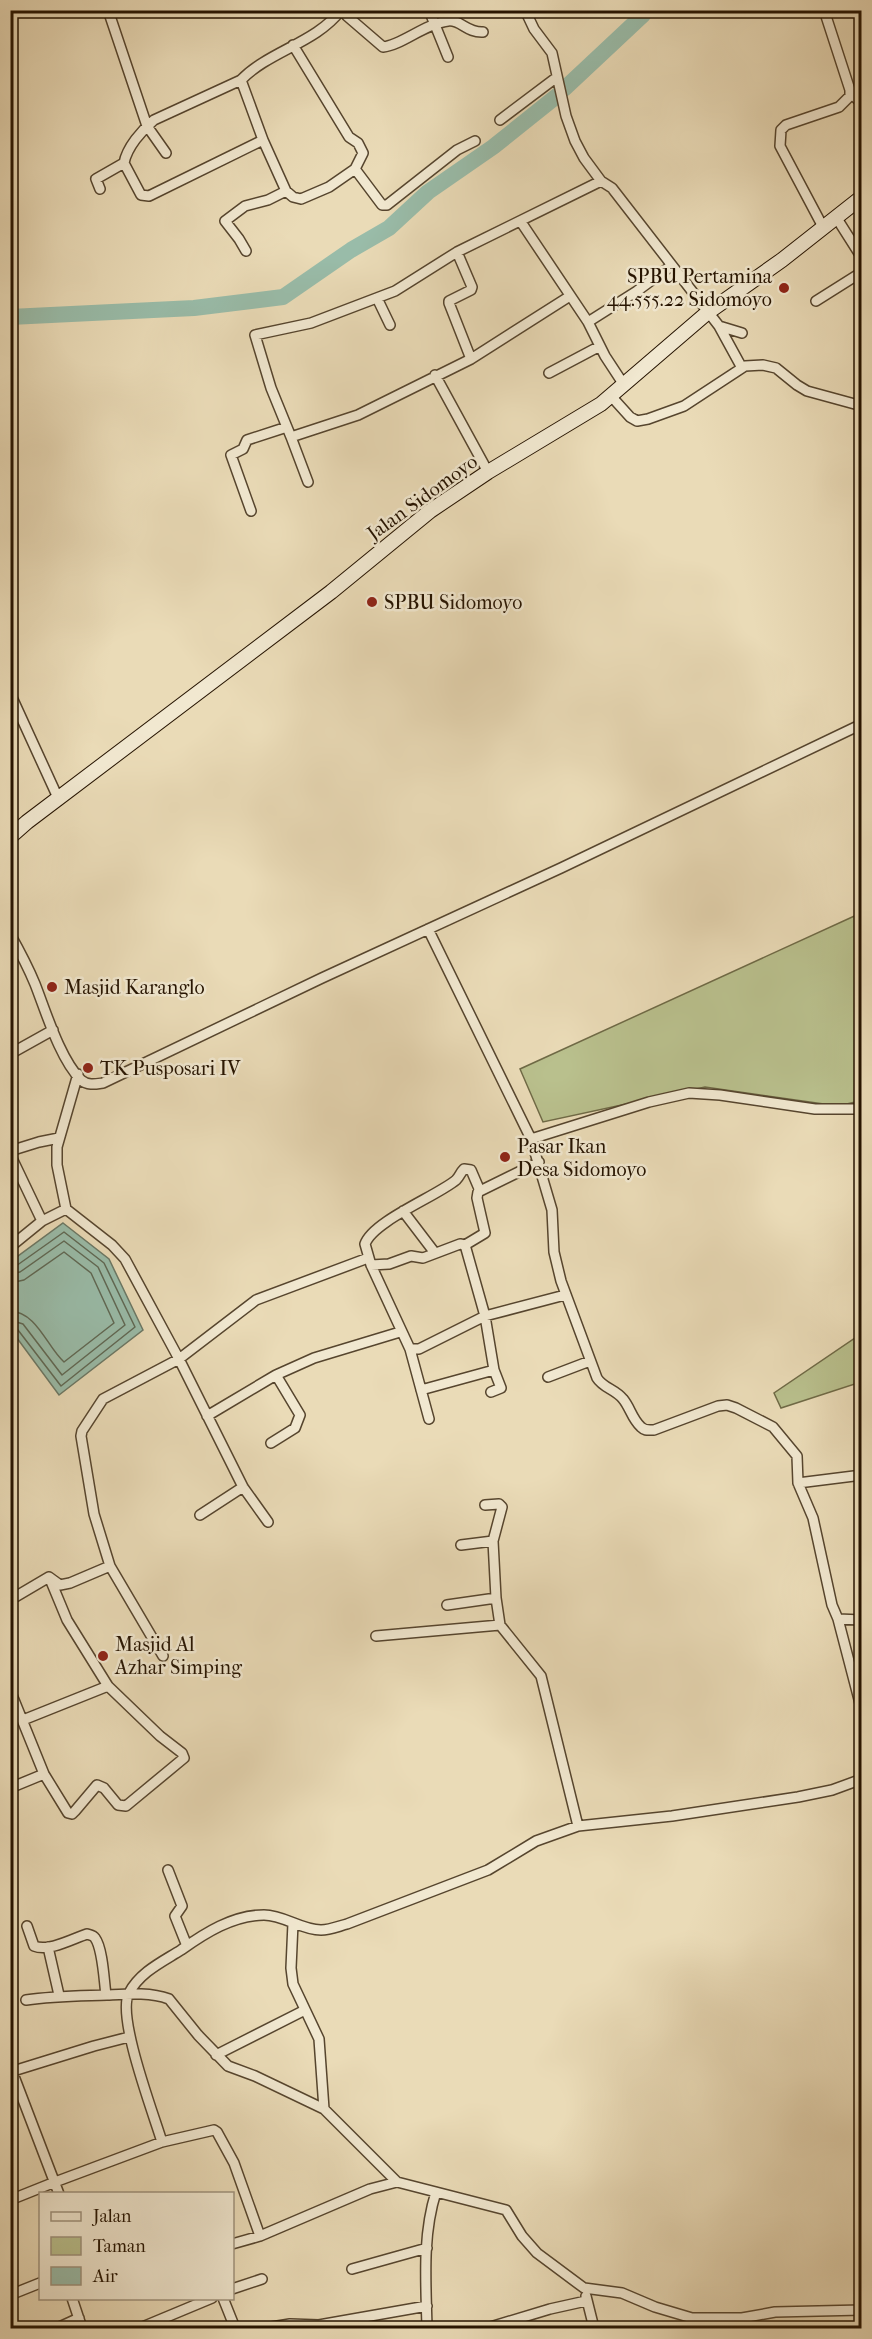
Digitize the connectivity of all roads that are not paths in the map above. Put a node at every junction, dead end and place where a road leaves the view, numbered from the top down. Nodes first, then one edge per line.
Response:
1 (108, 10) edge
2 (343, 10) edge
3 (429, 10) edge
4 (525, 10) edge
5 (824, 10) edge
6 (434, 24) junction
7 (483, 32) dead end
8 (293, 45) junction
9 (448, 57) dead end
10 (557, 77) junction
11 (241, 80) junction
12 (850, 92) junction
13 (861, 104) edge
14 (500, 120) dead end
15 (147, 126) junction
16 (263, 140) junction
17 (475, 141) dead end
18 (166, 153) dead end
19 (124, 163) junction
20 (355, 169) junction
21 (601, 181) junction
22 (100, 189) dead end
23 (286, 191) junction
24 (861, 197) edge
25 (836, 217) junction
26 (521, 222) junction
27 (823, 226) junction
28 (246, 251) dead end
29 (457, 252) junction
30 (861, 258) edge
31 (671, 266) junction
32 (861, 273) edge
33 (570, 296) junction
34 (377, 298) junction
35 (816, 301) dead end
36 (709, 312) junction
37 (588, 322) junction
38 (390, 325) dead end
39 (719, 326) junction
40 (742, 333) dead end
41 (600, 346) junction
42 (471, 359) junction
43 (742, 368) junction
44 (549, 373) dead end
45 (435, 375) junction
46 (624, 385) junction
47 (611, 396) junction
48 (861, 406) edge
49 (287, 427) junction
50 (291, 437) junction
51 (488, 472) junction
52 (308, 482) dead end
53 (251, 511) dead end
54 (10, 693) edge
55 (861, 724) edge
56 (59, 800) junction
57 (27, 822) junction
58 (10, 826) edge
59 (10, 837) edge
60 (428, 929) junction
61 (10, 934) edge
62 (53, 1030) junction
63 (10, 1054) edge
64 (78, 1074) junction
65 (861, 1108) edge
66 (59, 1138) junction
67 (531, 1139) junction
68 (10, 1153) edge
69 (539, 1162) junction
70 (480, 1191) junction
71 (66, 1209) junction
72 (403, 1211) junction
73 (42, 1221) junction
74 (465, 1245) junction
75 (10, 1247) edge
76 (435, 1253) junction
77 (370, 1261) junction
78 (565, 1295) junction
79 (485, 1316) junction
80 (400, 1332) junction
81 (410, 1349) junction
82 (179, 1359) junction
83 (590, 1361) junction
84 (494, 1370) junction
85 (276, 1375) junction
86 (548, 1377) dead end
87 (421, 1390) junction
88 (491, 1392) dead end
89 (207, 1416) junction
90 (429, 1419) dead end
91 (271, 1443) dead end
92 (861, 1475) edge
93 (798, 1483) junction
94 (243, 1487) junction
95 (485, 1505) dead end
96 (200, 1515) dead end
97 (268, 1522) dead end
98 (493, 1541) junction
99 (461, 1545) dead end
100 (110, 1566) junction
101 (49, 1577) junction
102 (496, 1598) junction
103 (10, 1600) edge
104 (447, 1605) dead end
105 (838, 1619) junction
106 (861, 1620) edge
107 (500, 1625) junction
108 (376, 1636) dead end
109 (163, 1656) dead end
110 (108, 1686) junction
111 (10, 1690) edge
112 (861, 1711) edge
113 (23, 1720) junction
114 (44, 1774) junction
115 (861, 1779) edge
116 (10, 1788) edge
117 (578, 1826) junction
118 (168, 1870) dead end
119 (293, 1923) junction
120 (27, 1926) dead end
121 (187, 1946) junction
122 (48, 1947) junction
123 (59, 1995) junction
124 (106, 1995) junction
125 (26, 2000) dead end
126 (127, 2000) junction
127 (305, 2010) junction
128 (129, 2037) junction
129 (216, 2055) junction
130 (11, 2072) edge
131 (324, 2109) junction
132 (162, 2142) junction
133 (55, 2181) junction
134 (397, 2182) junction
135 (59, 2192) edge
136 (436, 2192) junction
137 (10, 2200) edge
138 (260, 2236) junction
139 (234, 2243) edge
140 (427, 2248) junction
141 (352, 2269) dead end
142 (262, 2279) dead end
143 (39, 2283) edge
144 (234, 2288) edge
145 (584, 2288) junction
146 (10, 2295) edge
147 (73, 2300) edge
148 (207, 2300) edge
149 (224, 2300) edge
150 (586, 2301) junction
151 (427, 2306) junction
152 (861, 2310) edge
153 (79, 2318) junction
154 (693, 2323) edge
155 (57, 2328) edge
156 (82, 2328) edge
157 (140, 2328) edge
158 (235, 2328) edge
159 (265, 2328) edge
160 (427, 2328) edge
161 (487, 2328) edge
162 (594, 2328) edge

1 - 15 street
2 - 6 street
2 - 8 street
3 - 6 street
4 - 10 street
5 - 12 street
6 - 7 street
6 - 9 street
8 - 11 street
8 - 20 street
10 - 14 street
10 - 21 street
11 - 15 street
11 - 16 street
12 - 13 street
12 - 27 street
15 - 18 street
15 - 19 street
16 - 19 street
16 - 23 street
17 - 20 street
19 - 22 street
20 - 23 street
21 - 26 street
21 - 31 street
23 - 28 street
24 - 25 main road, Jalan Sidomoyo
25 - 27 main road, Jalan Sidomoyo
25 - 30 street
26 - 29 street
26 - 33 street
27 - 36 main road, Jalan Sidomoyo
29 - 34 street
29 - 42 street
31 - 36 street
31 - 37 street
32 - 35 street
33 - 37 street
33 - 42 street
34 - 38 street
34 - 49 street
36 - 39 street
36 - 46 main road, Jalan Sidomoyo
37 - 41 street
39 - 40 street
39 - 43 street
41 - 44 street
41 - 46 street
42 - 45 street
43 - 47 street
43 - 48 street
45 - 50 street
45 - 51 street
46 - 47 main road, Jalan Sidomoyo
47 - 51 main road, Jalan Sidomoyo
49 - 50 street
49 - 53 street
50 - 52 street
51 - 56 main road, Jalan Sidomoyo
54 - 56 street
55 - 60 street
56 - 57 main road, Jalan Sidomoyo
57 - 58 street
57 - 59 main road, Jalan Sidomoyo
60 - 64 street
60 - 67 street
61 - 62 street
62 - 63 street
62 - 64 street
64 - 66 street
65 - 67 street
66 - 68 street
66 - 71 street
67 - 69 street
68 - 73 street
69 - 70 street
69 - 78 street
70 - 72 street
70 - 74 street
71 - 73 street
71 - 82 street
72 - 76 street
72 - 77 street
73 - 75 street
74 - 76 street
74 - 79 street
76 - 77 street
77 - 80 street
77 - 82 street
78 - 79 street
78 - 83 street
79 - 81 street
79 - 84 street
80 - 81 street
80 - 85 street
81 - 87 street
82 - 89 street
82 - 100 street
83 - 86 street
83 - 93 street
84 - 87 street
84 - 88 street
85 - 89 street
85 - 91 street
87 - 90 street
89 - 94 street
92 - 93 street
93 - 105 street
94 - 96 street
94 - 97 street
95 - 98 street
98 - 99 street
98 - 102 street
100 - 101 street
100 - 109 street
101 - 103 street
101 - 110 street
102 - 104 street
102 - 107 street
105 - 106 street
105 - 112 street
107 - 108 street
107 - 117 street
110 - 113 street
110 - 114 street
111 - 113 street
113 - 114 street
114 - 116 street
115 - 117 street
117 - 119 street
118 - 121 street
119 - 121 street
119 - 127 street
120 - 122 street
121 - 126 street
122 - 123 street
122 - 124 street
123 - 124 street
123 - 125 street
124 - 126 street
126 - 128 street
126 - 129 street
127 - 129 street
127 - 131 street
128 - 130 street
128 - 132 street
129 - 131 street
130 - 133 street
131 - 134 street
132 - 133 street
132 - 138 street
133 - 135 street
133 - 137 street
134 - 136 street
134 - 138 street
136 - 140 street
136 - 145 street
138 - 139 street
140 - 141 street
140 - 151 street
142 - 144 street
143 - 146 street
145 - 150 street
145 - 154 street
147 - 153 street
148 - 157 street
149 - 158 street
150 - 161 street
150 - 162 street
151 - 159 street
151 - 160 street
152 - 154 street
153 - 155 street
153 - 156 street

